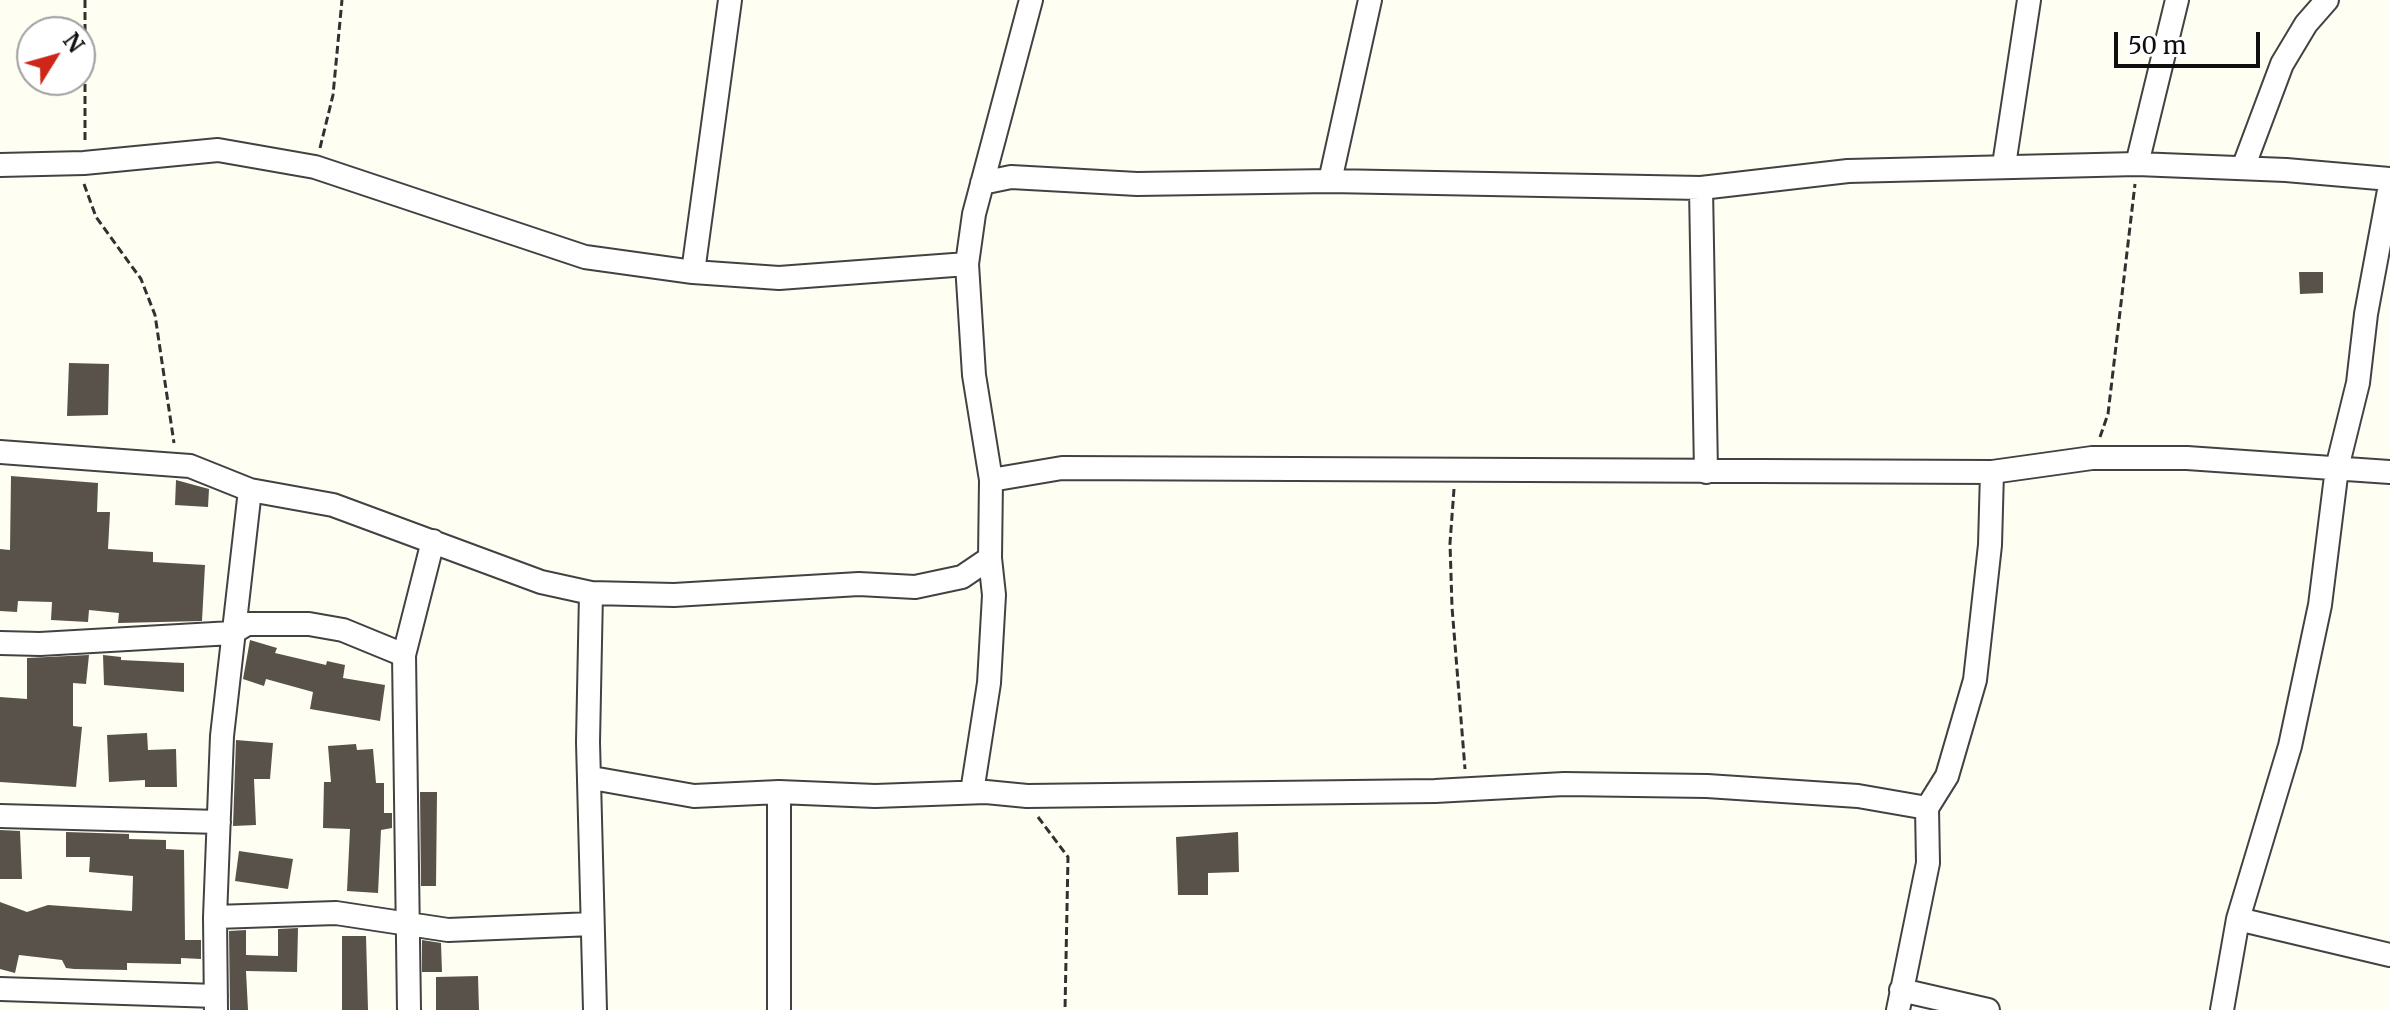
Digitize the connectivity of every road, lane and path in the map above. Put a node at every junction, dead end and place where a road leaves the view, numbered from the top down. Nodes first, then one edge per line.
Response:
1 (85, 0) edge
2 (342, 0) edge
3 (730, 0) edge
4 (1031, 0) edge
5 (1370, 0) edge
6 (2029, 0) edge
7 (2177, 0) edge
8 (2327, 0) edge
9 (84, 163) junction
10 (2137, 164) junction
11 (0, 165) edge
12 (2004, 165) junction
13 (315, 167) junction
14 (2243, 168) junction
15 (2390, 179) edge
16 (1330, 181) junction
17 (982, 183) junction
18 (2390, 185) edge
19 (1701, 188) junction
20 (967, 264) junction
21 (693, 272) junction
22 (0, 452) edge
23 (2092, 458) junction
24 (177, 467) junction
25 (2337, 468) junction
26 (1455, 470) junction
27 (1706, 472) junction
28 (1992, 472) junction
29 (2390, 472) edge
30 (991, 480) junction
31 (250, 490) junction
32 (433, 541) junction
33 (990, 558) junction
34 (591, 593) junction
35 (232, 633) junction
36 (0, 643) edge
37 (404, 655) junction
38 (592, 778) junction
39 (1467, 789) junction
40 (779, 792) junction
41 (972, 792) junction
42 (1027, 796) junction
43 (1927, 808) junction
44 (0, 816) edge
45 (219, 822) junction
46 (215, 917) junction
47 (2238, 919) junction
48 (409, 922) junction
49 (592, 924) junction
50 (2390, 955) edge
51 (0, 989) edge
52 (1899, 1000) edge
53 (40, 1001) edge
54 (216, 1003) edge
55 (409, 1010) edge
56 (595, 1010) edge
57 (779, 1010) edge
58 (1065, 1010) edge
59 (1988, 1010) edge
60 (2222, 1010) edge

1 - 9 path
2 - 13 path
3 - 21 street
4 - 17 street
5 - 16 street
6 - 12 street
7 - 10 street
8 - 14 street
9 - 11 street
9 - 13 street
9 - 24 path
10 - 12 street
10 - 14 street
10 - 23 path
12 - 19 street
13 - 21 street
14 - 15 street
16 - 17 street
16 - 19 street
17 - 20 street
18 - 25 street
19 - 27 street
20 - 21 street
20 - 30 street
22 - 24 street
23 - 25 street
23 - 28 street
24 - 31 street
25 - 29 street
25 - 47 street
26 - 27 street
26 - 30 street
26 - 39 path
27 - 28 street
28 - 43 street
30 - 33 street
31 - 32 street
31 - 35 street
32 - 34 street
32 - 37 street
33 - 34 street
33 - 41 street
34 - 38 street
35 - 36 street
35 - 37 street
35 - 45 street
37 - 48 street
38 - 40 street
38 - 49 street
39 - 42 street
39 - 43 street
40 - 41 street
40 - 57 street
41 - 42 street
42 - 58 path
43 - 52 street
44 - 45 street
45 - 46 street
46 - 48 street
46 - 54 street
47 - 50 street
47 - 60 street
48 - 49 street
48 - 55 street
49 - 56 street
51 - 53 street
52 - 59 street
53 - 54 street

